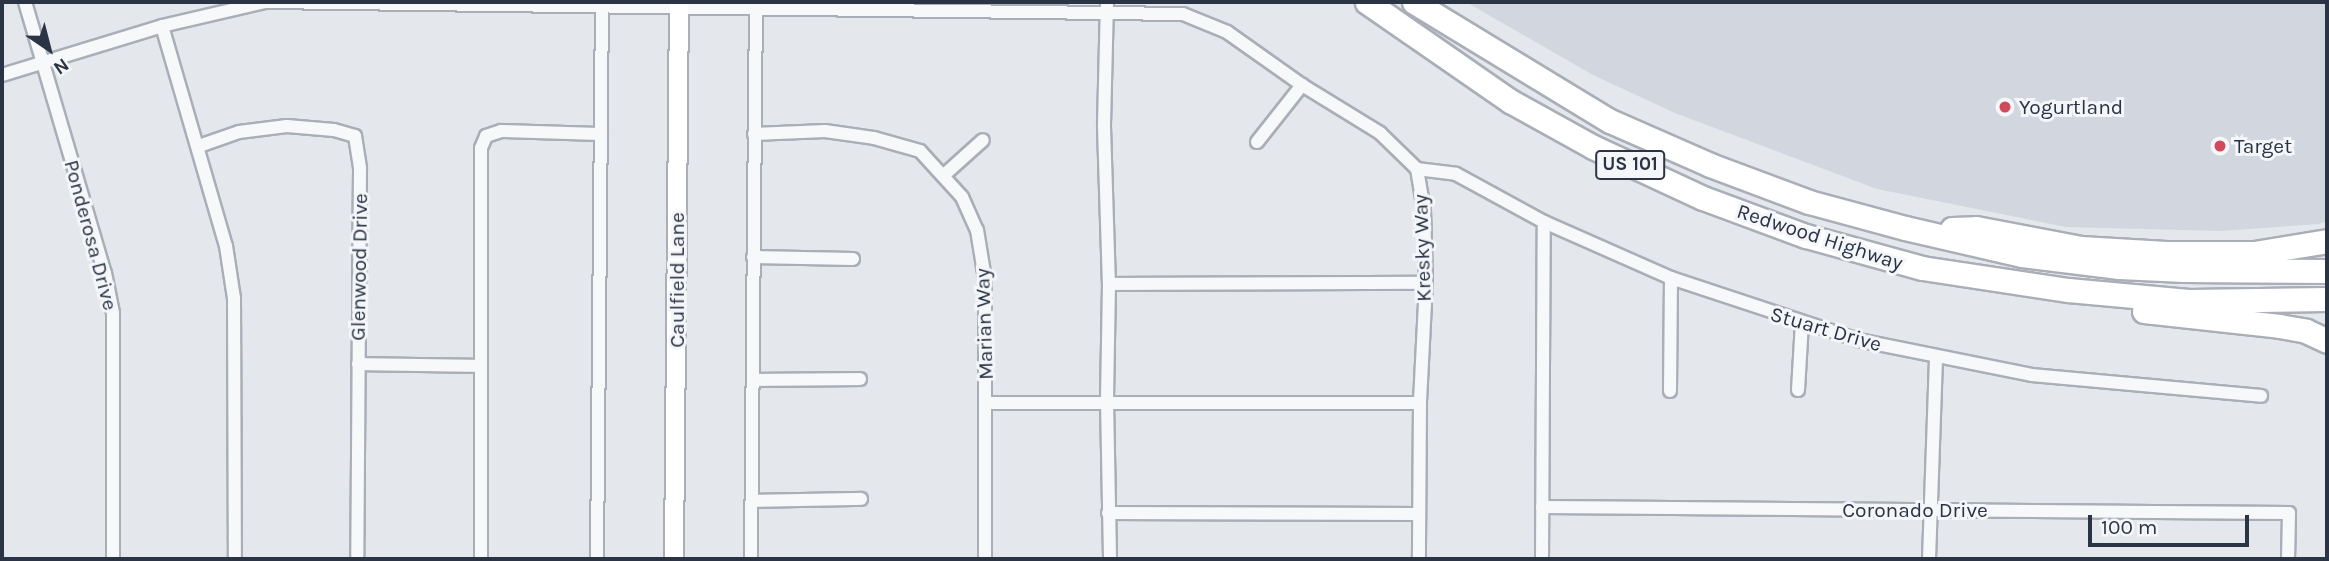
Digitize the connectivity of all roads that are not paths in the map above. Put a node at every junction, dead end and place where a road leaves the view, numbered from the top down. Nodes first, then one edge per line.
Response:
1 (25, 2) edge
2 (1367, 2) edge
3 (1414, 2) edge
4 (602, 4) edge
5 (679, 6) edge
6 (756, 6) edge
7 (982, 6) edge
8 (1107, 6) edge
9 (162, 26) junction
10 (43, 63) junction
11 (2, 75) edge
12 (1302, 85) junction
13 (601, 134) junction
14 (754, 134) junction
15 (983, 140) dead end
16 (1257, 142) dead end
17 (199, 146) junction
18 (1417, 169) junction
19 (944, 175) junction
20 (1544, 222) junction
21 (1921, 231) junction
22 (2327, 241) edge
23 (753, 257) junction
24 (853, 258) dead end
25 (2327, 271) edge
26 (1962, 275) junction
27 (1671, 278) junction
28 (1426, 283) junction
29 (1109, 284) junction
30 (2327, 299) edge
31 (1802, 323) junction
32 (2327, 341) edge
33 (1936, 356) junction
34 (358, 364) junction
35 (480, 366) junction
36 (860, 379) dead end
37 (754, 380) junction
38 (1798, 390) dead end
39 (1670, 391) dead end
40 (2261, 396) dead end
41 (1107, 401) junction
42 (986, 403) junction
43 (1420, 403) junction
44 (861, 499) dead end
45 (753, 501) junction
46 (1542, 507) junction
47 (1930, 510) junction
48 (1108, 513) junction
49 (1418, 514) junction
50 (113, 559) edge
51 (235, 559) edge
52 (357, 559) edge
53 (481, 559) edge
54 (597, 559) edge
55 (674, 559) edge
56 (751, 559) edge
57 (985, 559) edge
58 (1110, 559) edge
59 (1419, 559) edge
60 (1542, 559) edge
61 (1929, 559) edge
62 (2288, 559) edge

1 - 10 street, Ponderosa Drive
2 - 26 highway, Redwood Highway / US 101
3 - 21 highway, Redwood Highway / US 101
4 - 5 street, Kresky Way
4 - 9 street, Kresky Way
4 - 13 street
5 - 6 street, Kresky Way
5 - 55 main road, Caulfield Lane
6 - 7 street, Kresky Way
6 - 14 street
7 - 8 street, Kresky Way
8 - 12 street, Kresky Way
8 - 29 street
9 - 10 street, Kresky Way
9 - 17 street
10 - 11 street, Kresky Way
10 - 50 street, Ponderosa Drive
12 - 16 street
12 - 18 street, Kresky Way
13 - 35 street
13 - 54 street
14 - 19 street, Marian Way
14 - 23 street
15 - 19 street
17 - 34 street, Glenwood Drive
17 - 51 street
18 - 20 street, Stuart Drive
18 - 28 street, Kresky Way
19 - 42 street, Marian Way
20 - 27 street, Stuart Drive
20 - 46 street
21 - 22 highway
21 - 25 highway, Redwood Highway / US 101
23 - 24 street
23 - 37 street
26 - 30 highway, Redwood Highway / US 101
26 - 32 highway
27 - 31 street, Stuart Drive
27 - 39 street
28 - 29 street
28 - 43 street, Kresky Way
29 - 41 street
31 - 33 street, Stuart Drive
31 - 38 street
33 - 40 street, Stuart Drive
33 - 47 street
34 - 35 street
34 - 52 street, Glenwood Drive
35 - 53 street
36 - 37 street
37 - 45 street
41 - 42 street
41 - 43 street
41 - 48 street
42 - 57 street, Marian Way
43 - 49 street, Kresky Way
44 - 45 street
45 - 56 street
46 - 47 street, Coronado Drive
46 - 60 street
47 - 61 street
47 - 62 street, Coronado Drive
48 - 49 street
48 - 58 street
49 - 59 street, Kresky Way

